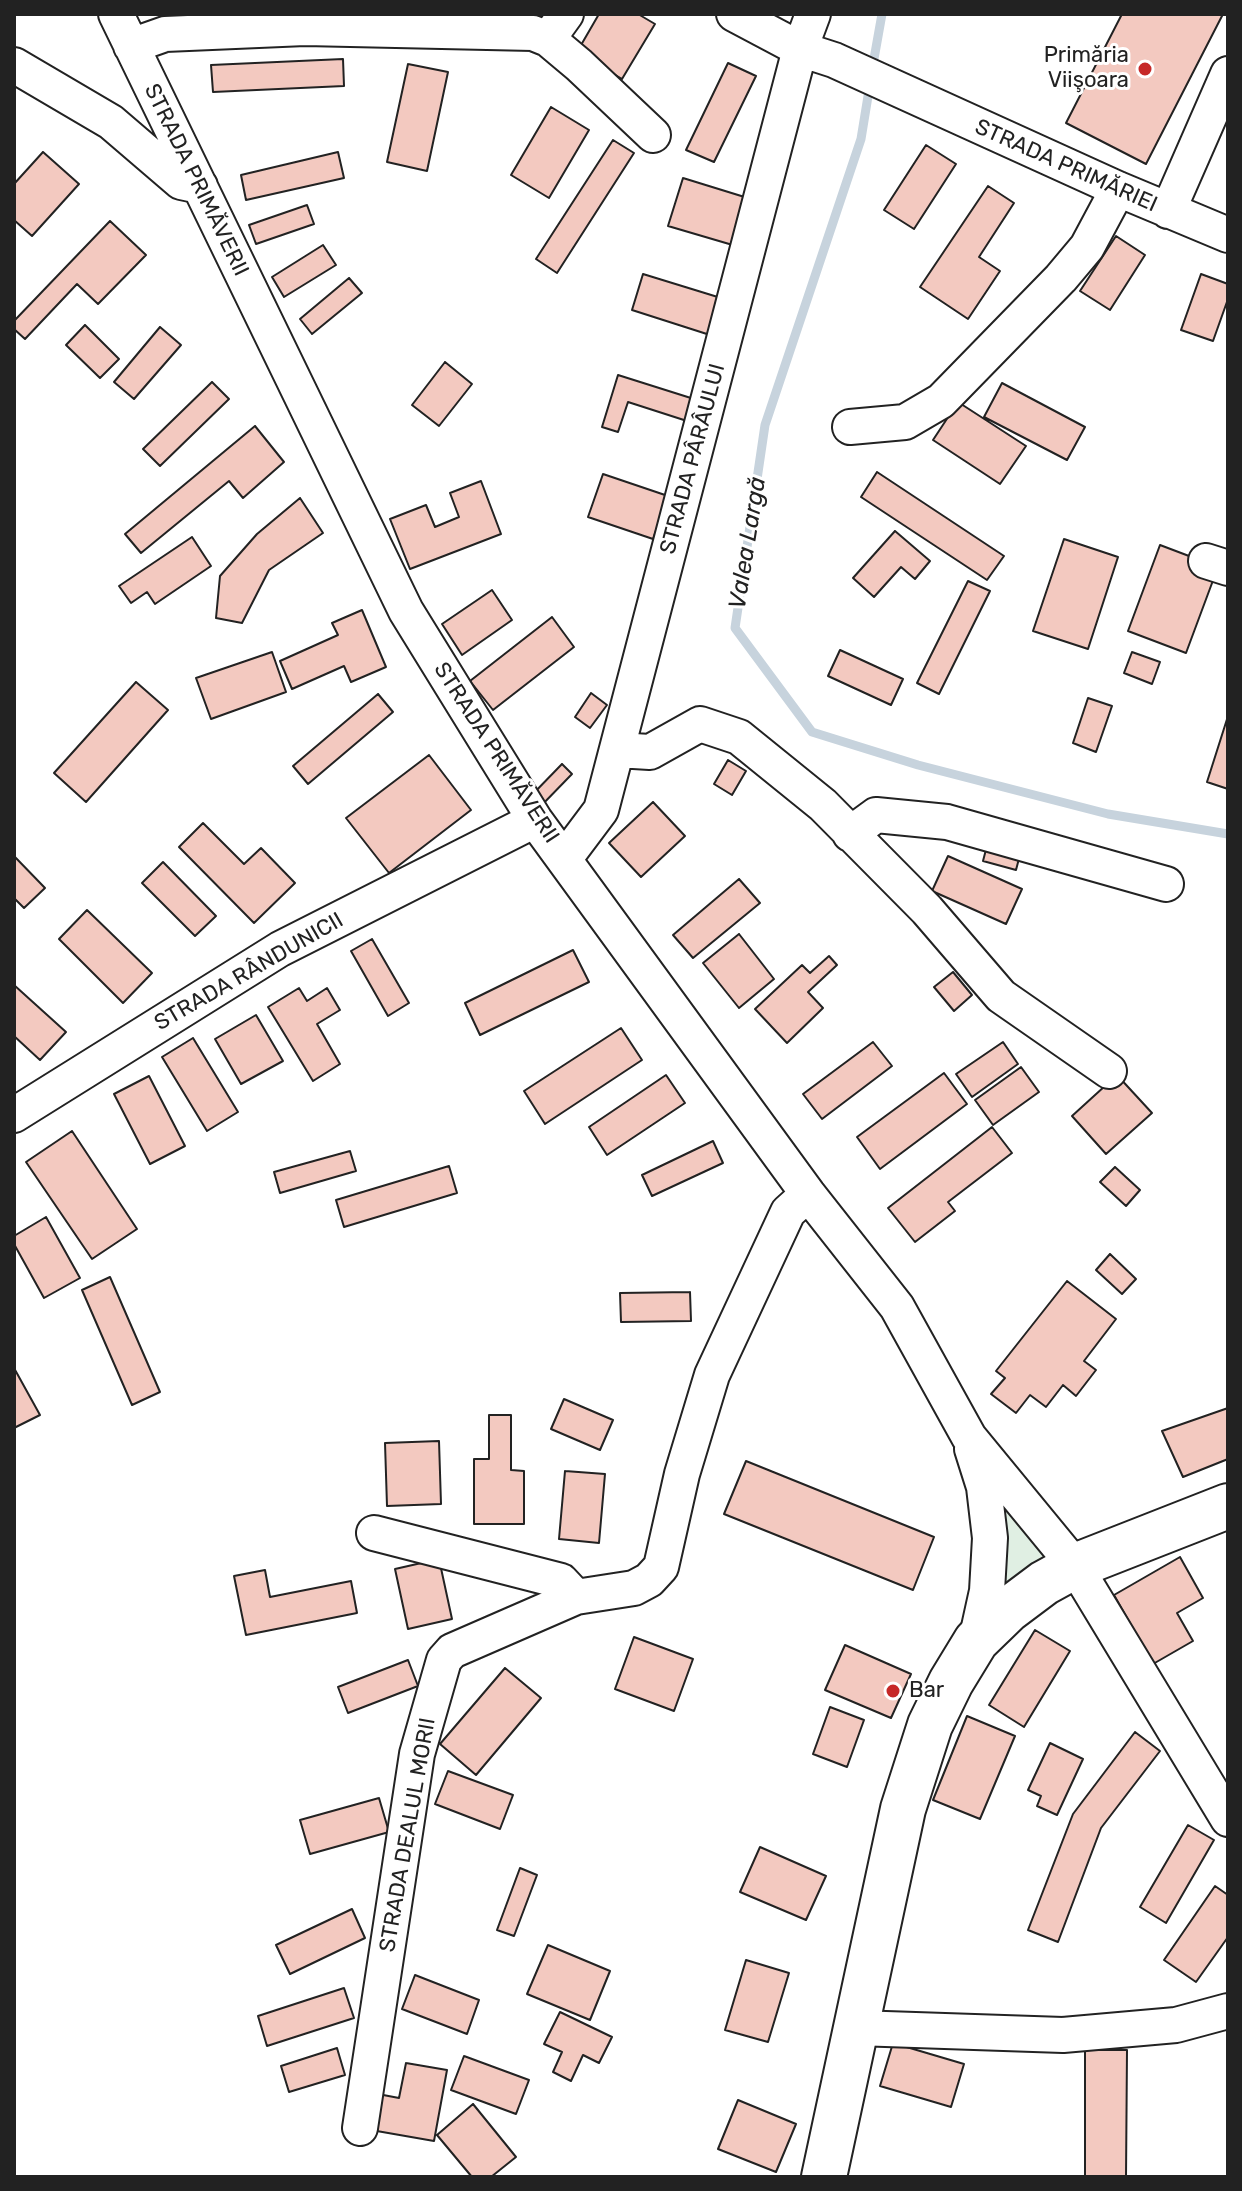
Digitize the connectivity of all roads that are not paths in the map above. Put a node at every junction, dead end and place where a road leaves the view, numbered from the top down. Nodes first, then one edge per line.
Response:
1 (116, 14) edge
2 (734, 14) edge
3 (813, 14) edge
4 (224, 23) edge
5 (557, 26) edge
6 (131, 46) junction
7 (800, 49) junction
8 (14, 65) edge
9 (1228, 74) edge
10 (653, 135) dead end
11 (200, 186) junction
12 (1118, 189) junction
13 (1168, 211) junction
14 (1228, 235) edge
15 (850, 427) dead end
16 (617, 750) junction
17 (535, 820) junction
18 (850, 834) junction
19 (565, 858) junction
20 (1166, 884) dead end
21 (1109, 1071) dead end
22 (14, 1115) edge
23 (808, 1194) junction
24 (969, 1437) junction
25 (1228, 1506) edge
26 (374, 1533) dead end
27 (1075, 1566) junction
28 (576, 1597) junction
29 (976, 1641) junction
30 (1228, 1819) edge
31 (1228, 2011) edge
32 (856, 2028) junction
33 (360, 2128) dead end
34 (824, 2177) edge

1 - 6 street, STRADA PRIMĂVERII
2 - 7 street, STRADA PRIMĂRIEI
3 - 7 street, STRADA PÂRÂULUI
4 - 5 street
4 - 6 street
5 - 10 street
6 - 11 street, STRADA PRIMĂVERII
7 - 12 street, STRADA PRIMĂRIEI
7 - 16 street, STRADA PÂRÂULUI
8 - 11 street
9 - 13 street
11 - 17 street, STRADA PRIMĂVERII
12 - 13 street, STRADA PRIMĂRIEI
12 - 15 street
13 - 14 street, STRADA PRIMĂRIEI
16 - 18 street
16 - 19 street, STRADA PÂRÂULUI
17 - 19 street, STRADA PRIMĂVERII
17 - 22 street, STRADA RÂNDUNICII
18 - 20 street
18 - 21 street
19 - 23 street, STRADA PRIMĂVERII
23 - 24 street, STRADA PRIMĂVERII
23 - 28 street, STRADA DEALUL MORII
24 - 27 street
24 - 29 street
25 - 27 main road
26 - 28 street
27 - 29 main road
27 - 30 street
28 - 33 street, STRADA DEALUL MORII
29 - 32 main road
31 - 32 street
32 - 34 main road

